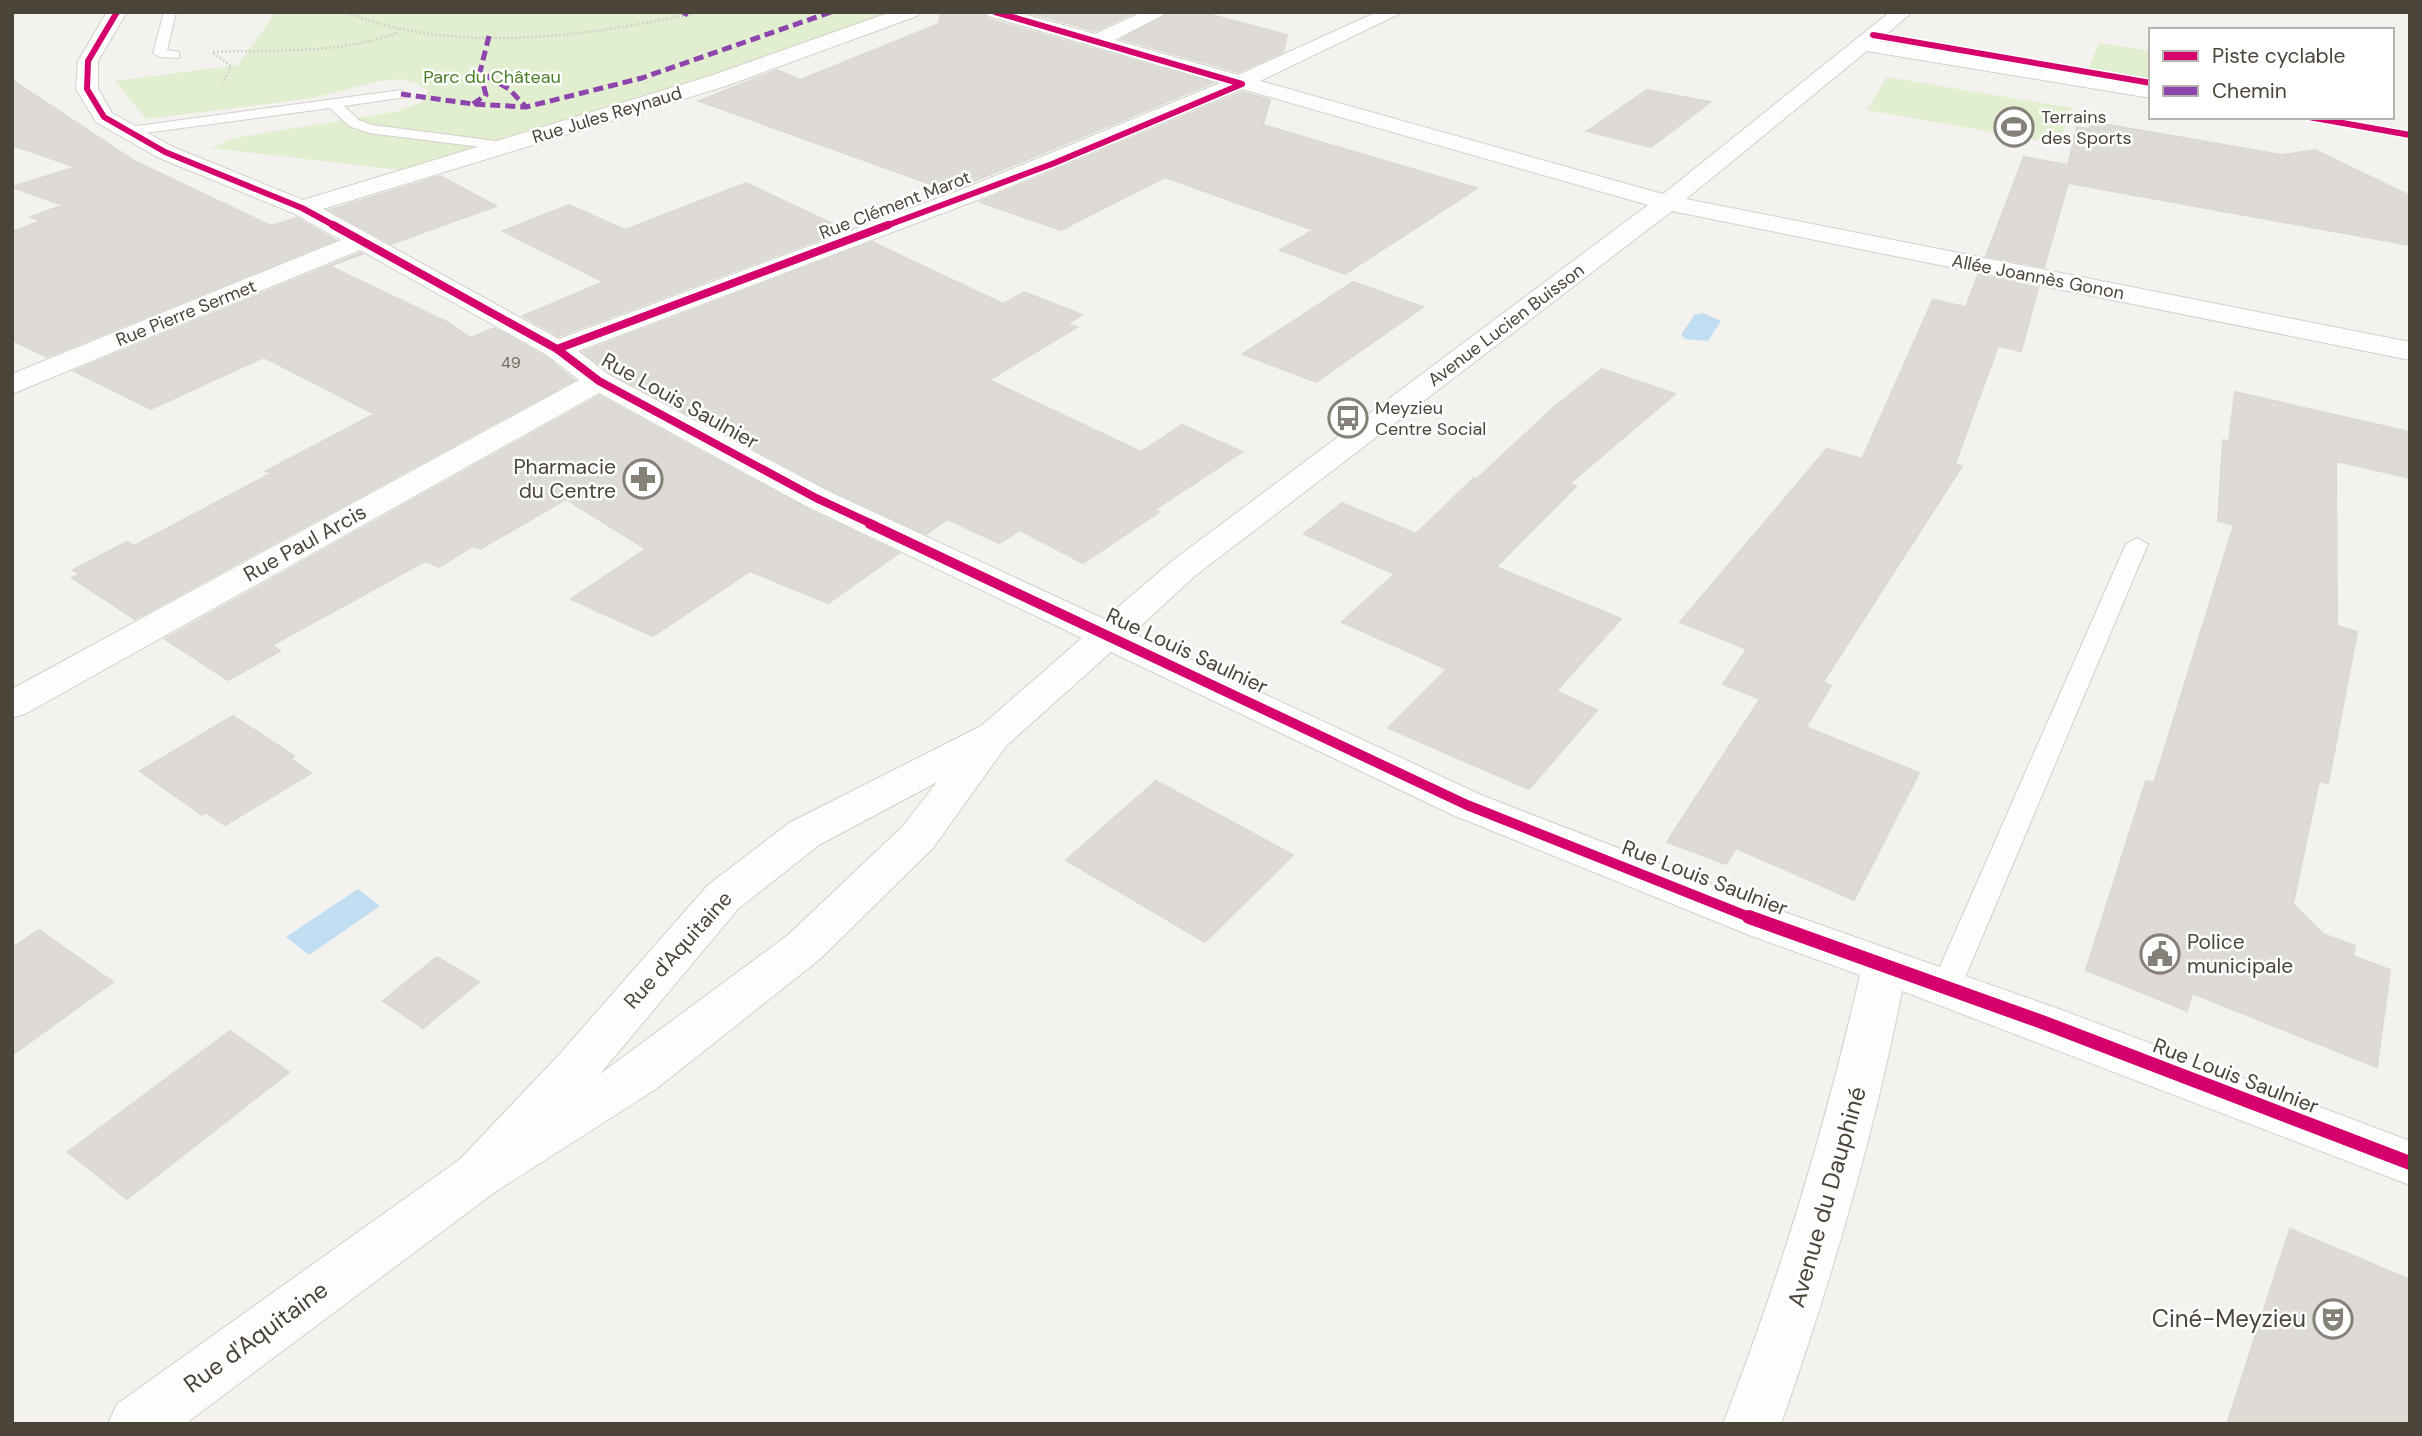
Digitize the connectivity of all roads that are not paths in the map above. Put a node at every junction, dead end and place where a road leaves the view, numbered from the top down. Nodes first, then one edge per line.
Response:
1 (117, 12) edge
2 (170, 12) edge
3 (909, 12) edge
4 (995, 12) edge
5 (1159, 12) edge
6 (1393, 12) edge
7 (1902, 12) edge
8 (1096, 41) junction
9 (1863, 44) junction
10 (174, 55) dead end
11 (1242, 84) junction
12 (2149, 92) edge
13 (401, 94) dead end
14 (335, 105) junction
15 (130, 131) junction
16 (504, 146) junction
17 (1667, 203) junction
18 (302, 208) junction
19 (360, 241) junction
20 (556, 349) junction
21 (2410, 351) edge
22 (599, 381) junction
23 (12, 385) edge
24 (2137, 544) dead end
25 (1108, 634) junction
26 (12, 705) edge
27 (995, 735) junction
28 (1885, 965) junction
29 (1945, 987) junction
30 (2410, 1163) edge
31 (477, 1176) junction
32 (137, 1424) edge
33 (1752, 1424) edge

1 - 15 street, Rue Louis Saulnier
2 - 10 lane
3 - 16 street, Rue Jules Reynaud
4 - 8 street, Allée Joannès Gonon
5 - 8 street
6 - 11 street, Rue Clément Marot
7 - 9 street, Avenue Lucien Buisson
8 - 11 street, Allée Joannès Gonon
9 - 12 street
9 - 17 street, Avenue Lucien Buisson
11 - 17 street, Allée Joannès Gonon
11 - 20 street, Rue Clément Marot
13 - 14 lane
14 - 15 lane
14 - 16 lane
15 - 18 street, Rue Louis Saulnier
16 - 18 street, Rue Jules Reynaud
17 - 21 street, Allée Joannès Gonon
17 - 25 street, Avenue Lucien Buisson
18 - 19 street, Rue Louis Saulnier
19 - 20 street, Rue Louis Saulnier
19 - 23 street, Rue Pierre Sermet
20 - 22 street, Rue Louis Saulnier
22 - 25 street, Rue Louis Saulnier
22 - 26 street, Rue Paul Arcis
24 - 29 lane
25 - 27 street, Rue d'Aquitaine
25 - 28 street, Rue Louis Saulnier
27 - 31 street, Rue d'Aquitaine
27 - 31 street, Rue d'Aquitaine
28 - 29 street, Rue Louis Saulnier
28 - 33 street, Avenue du Dauphiné
29 - 30 street, Rue Louis Saulnier
31 - 32 street, Rue d'Aquitaine

